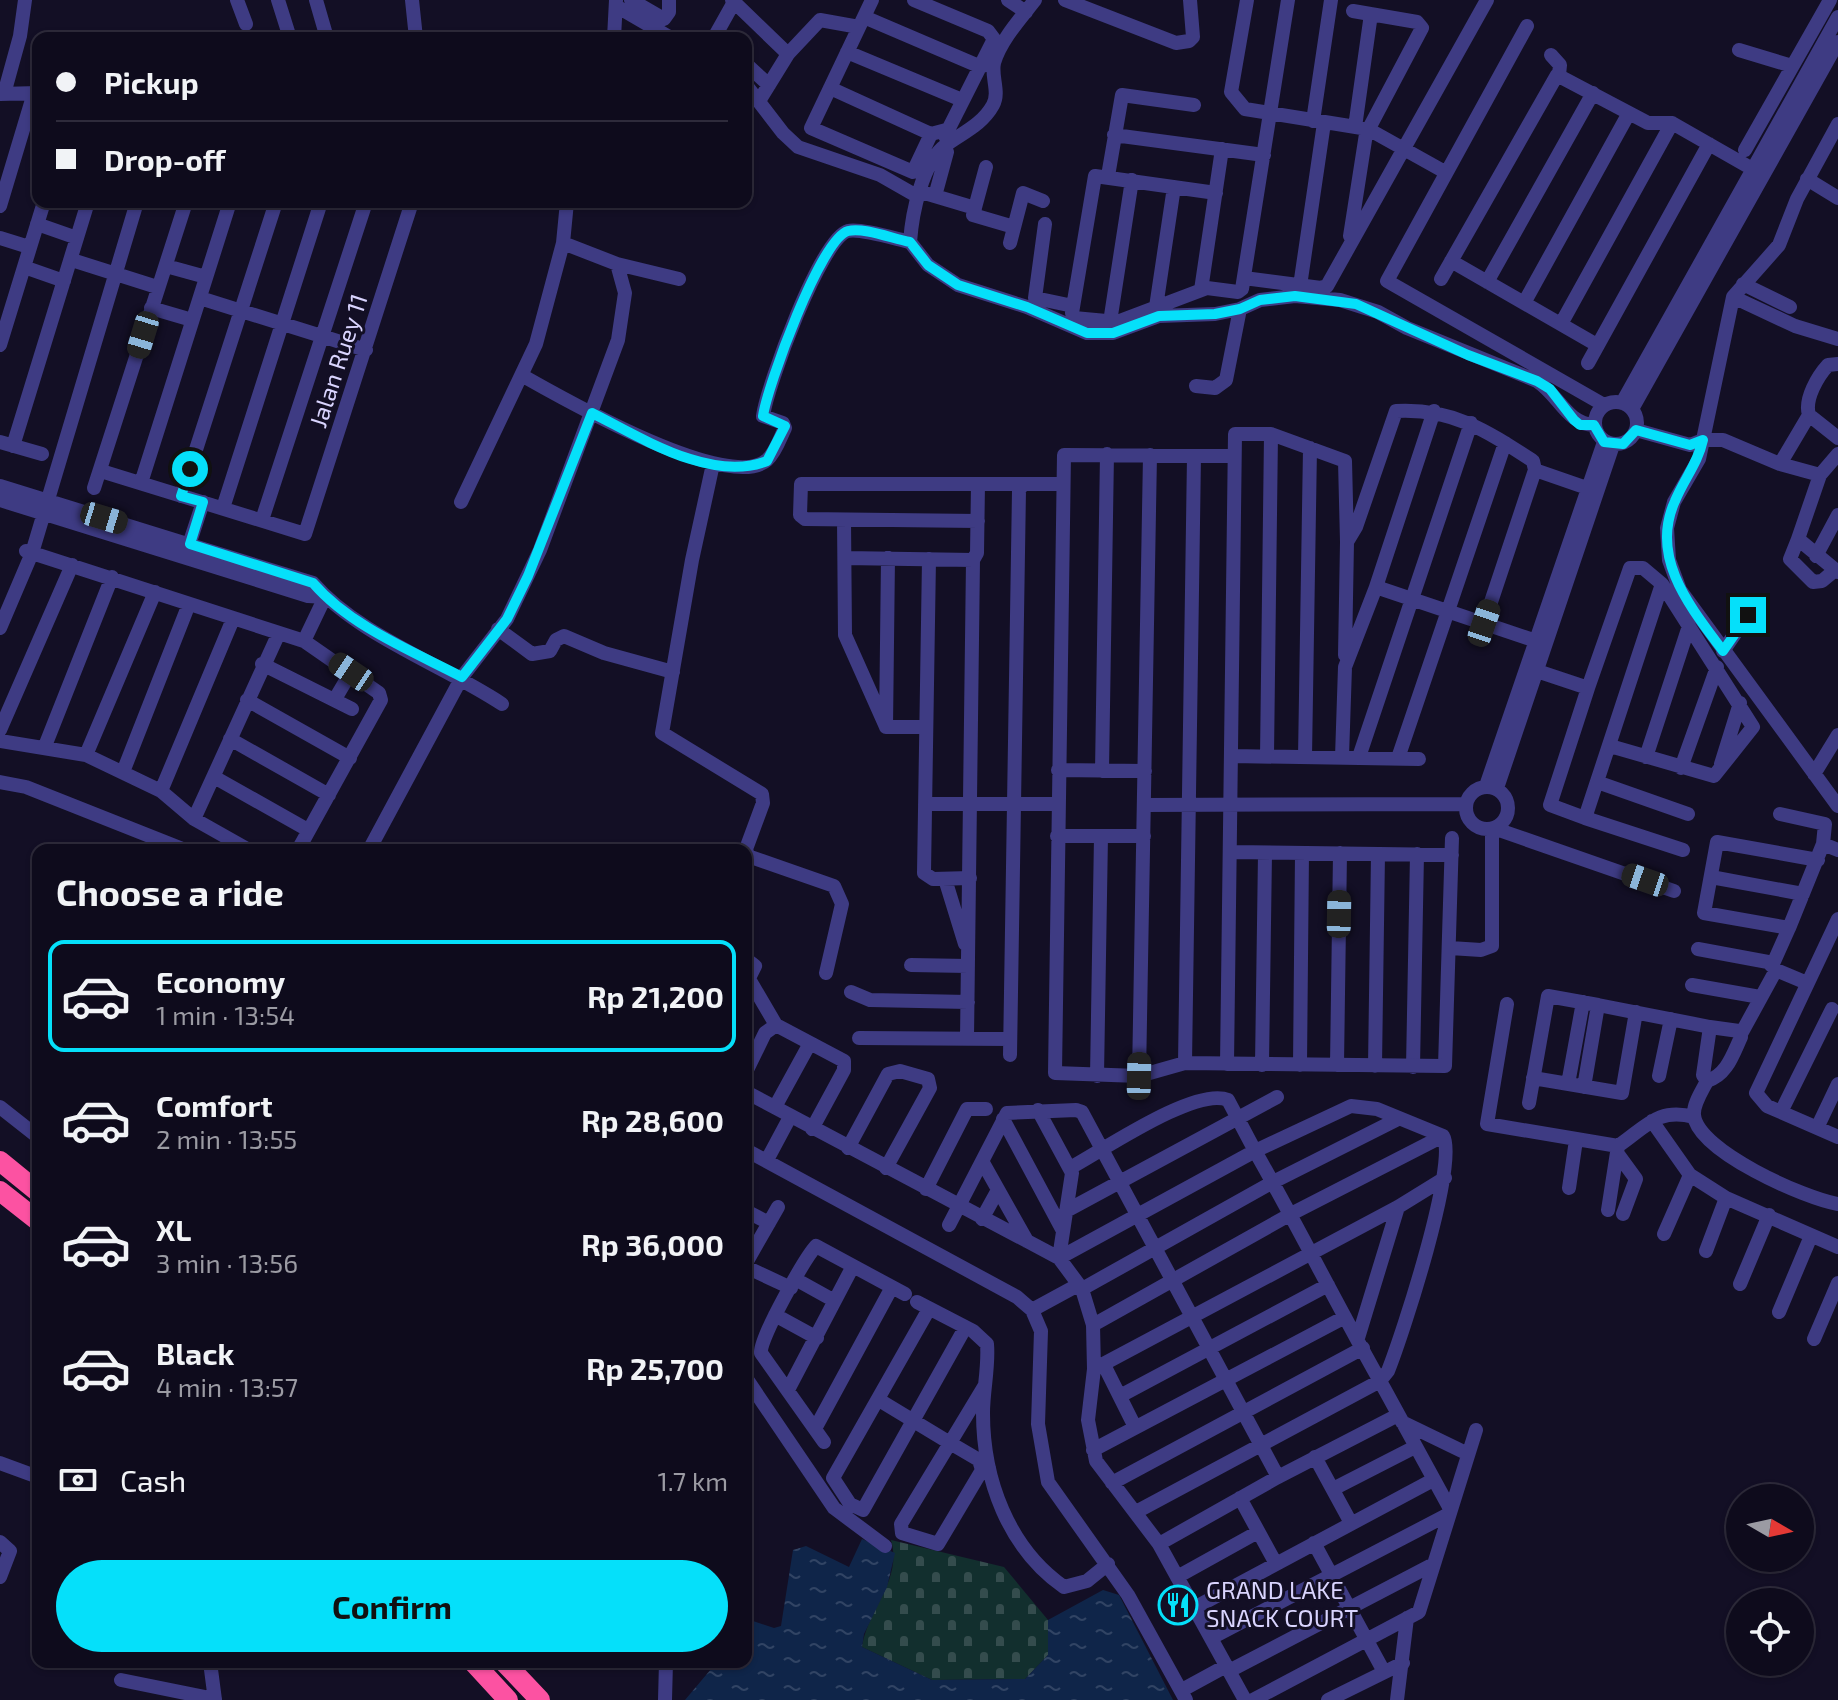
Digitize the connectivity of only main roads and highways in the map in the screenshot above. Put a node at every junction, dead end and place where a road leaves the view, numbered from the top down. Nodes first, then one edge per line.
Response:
1 (0, 1161) edge
2 (32, 1187) edge
3 (0, 1191) edge
4 (32, 1216) edge
5 (479, 1668) edge
6 (510, 1668) edge
7 (508, 1700) edge
8 (540, 1700) edge

1 - 2 highway
3 - 4 highway
5 - 7 highway
6 - 8 highway

